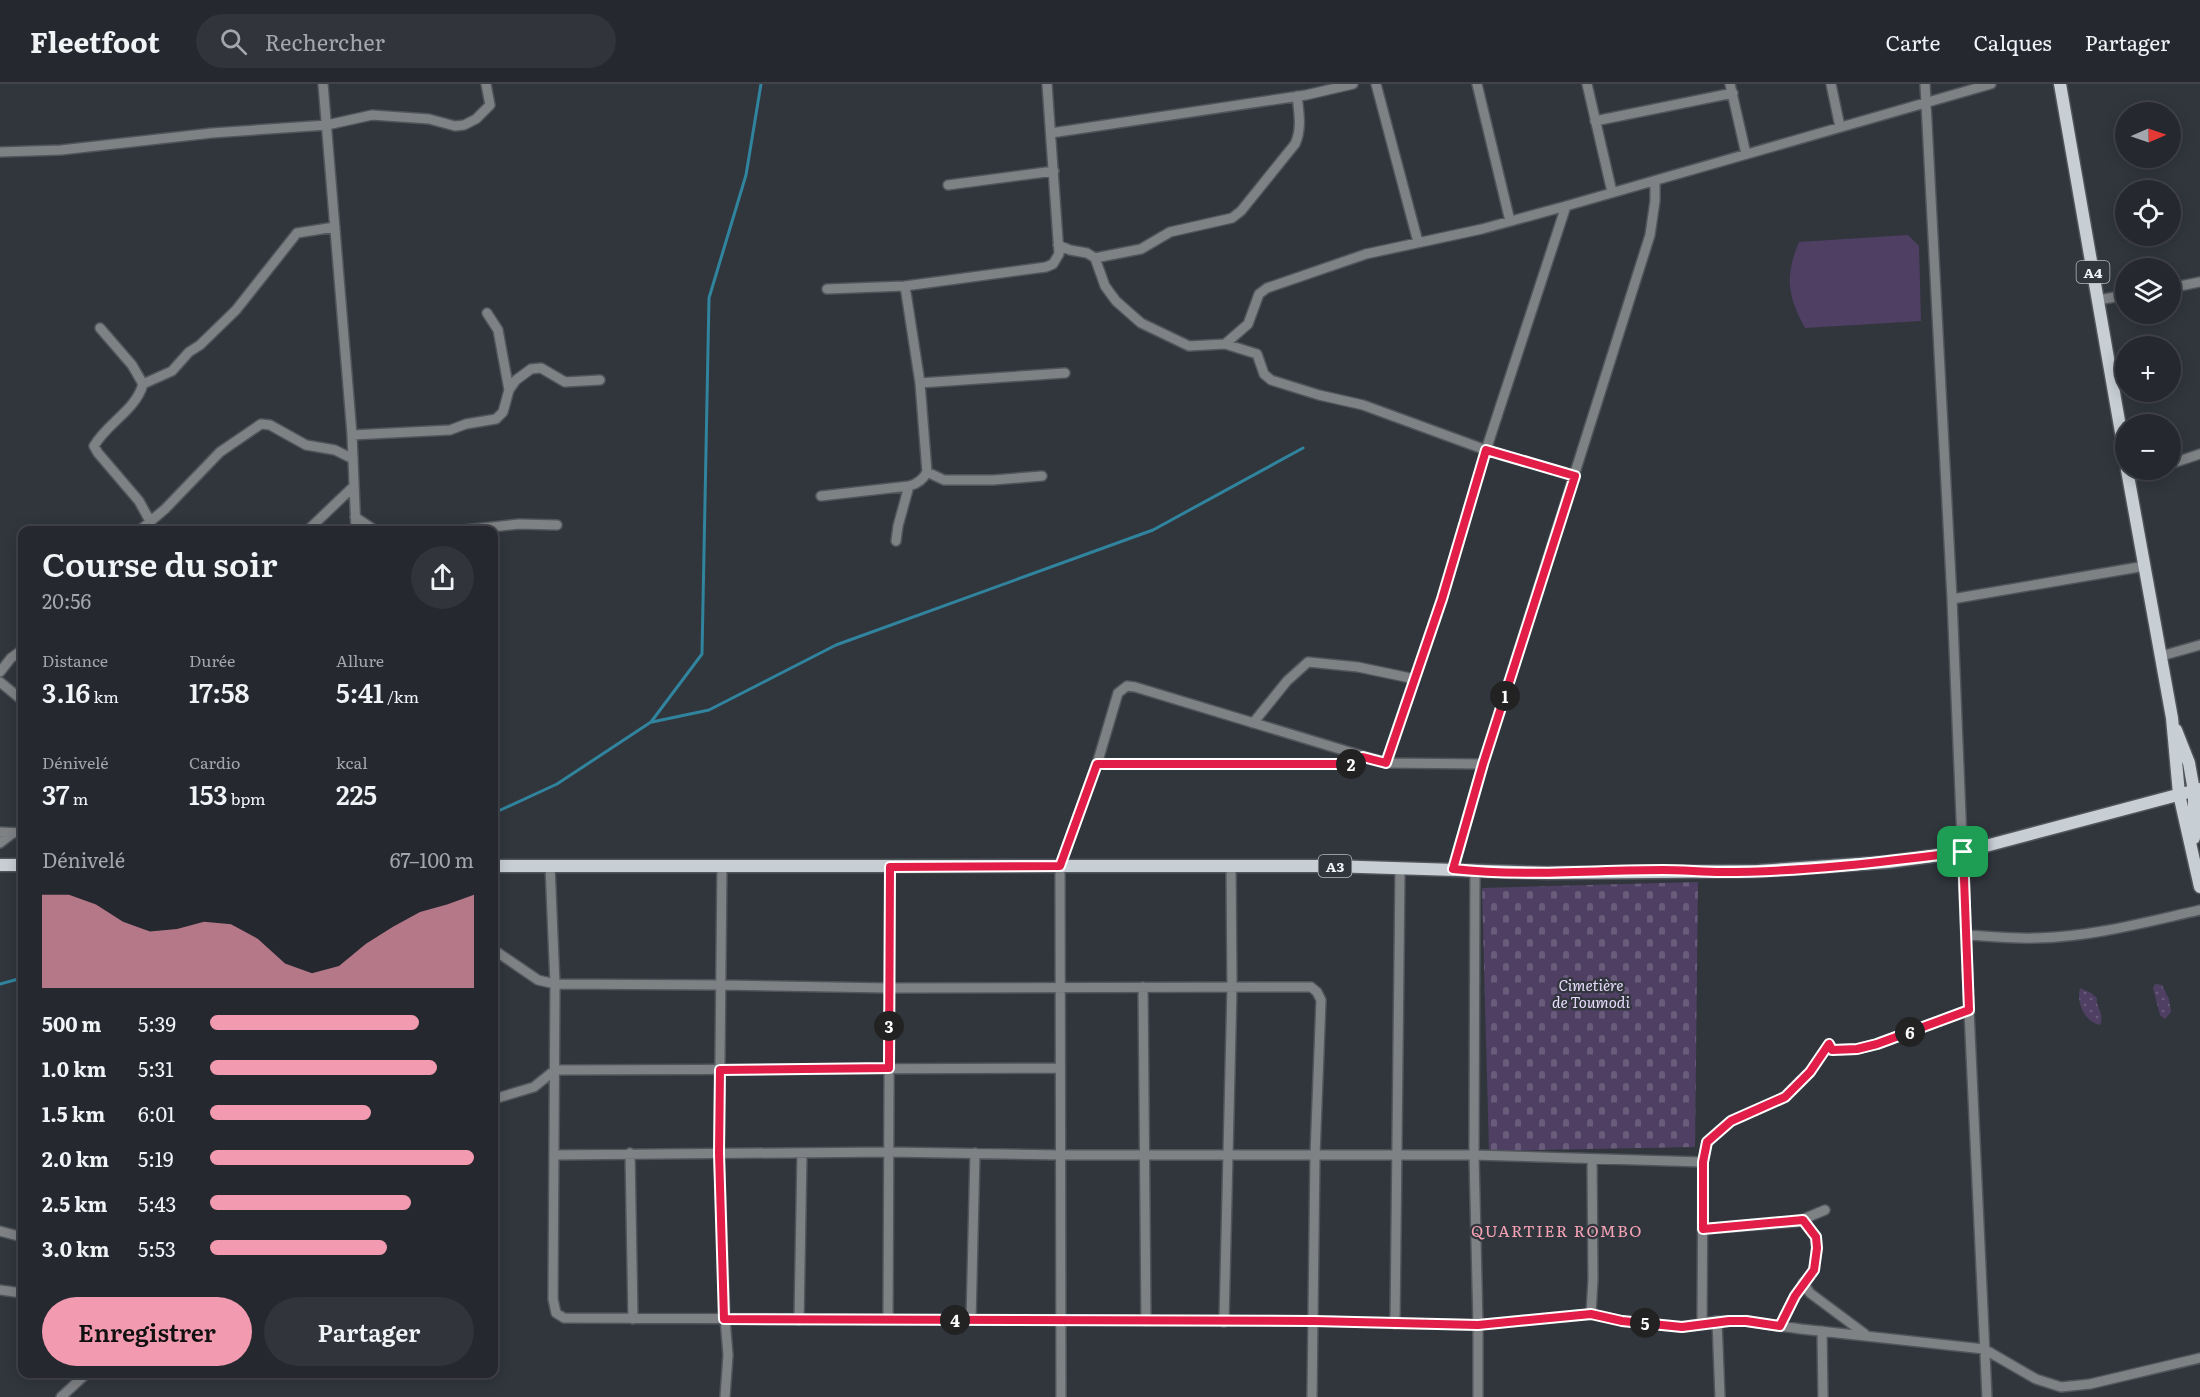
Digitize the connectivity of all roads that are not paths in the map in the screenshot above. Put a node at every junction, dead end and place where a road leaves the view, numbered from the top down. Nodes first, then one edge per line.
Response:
1 (323, 84) edge
2 (486, 84) edge
3 (1047, 84) edge
4 (1353, 84) edge
5 (1376, 84) edge
6 (1477, 84) edge
7 (1587, 84) edge
8 (1831, 84) edge
9 (1925, 84) edge
10 (1991, 84) edge
11 (2060, 84) edge
12 (1731, 88) edge
13 (1298, 96) junction
14 (1926, 102) junction
15 (1595, 121) junction
16 (327, 125) junction
17 (1840, 127) junction
18 (1051, 133) junction
19 (0, 153) edge
20 (1746, 154) junction
21 (1054, 171) junction
22 (1655, 181) junction
23 (948, 185) dead end
24 (1612, 192) junction
25 (1566, 206) junction
26 (1510, 221) junction
27 (335, 227) junction
28 (1418, 242) junction
29 (1058, 245) junction
30 (1095, 258) junction
31 (2200, 282) edge
32 (905, 286) junction
33 (2181, 286) edge
34 (827, 289) dead end
35 (2115, 297) edge
36 (2098, 300) junction
37 (487, 313) dead end
38 (100, 328) dead end
39 (1225, 344) junction
40 (1065, 373) dead end
41 (600, 380) dead end
42 (920, 383) junction
43 (143, 384) junction
44 (509, 390) junction
45 (2118, 414) edge
46 (352, 435) junction
47 (1486, 450) junction
48 (2200, 454) edge
49 (353, 459) junction
50 (2181, 460) edge
51 (927, 472) junction
52 (1042, 476) dead end
53 (1575, 476) junction
54 (2129, 480) edge
55 (354, 486) junction
56 (909, 486) junction
57 (821, 496) dead end
58 (355, 517) junction
59 (150, 521) junction
60 (557, 525) dead end
61 (144, 526) edge
62 (312, 526) edge
63 (356, 526) edge
64 (368, 526) edge
65 (498, 526) edge
66 (896, 541) dead end
67 (2145, 566) junction
68 (1952, 599) junction
69 (2200, 645) edge
70 (18, 653) edge
71 (2161, 656) junction
72 (0, 672) edge
73 (1415, 679) junction
74 (0, 682) edge
75 (18, 697) edge
76 (2172, 718) junction
77 (1253, 723) junction
78 (1363, 757) junction
79 (1386, 763) junction
80 (1097, 764) junction
81 (1483, 764) junction
82 (2197, 790) edge
83 (2178, 794) junction
84 (0, 832) edge
85 (18, 833) edge
86 (0, 843) edge
87 (1963, 852) junction
88 (2193, 852) junction
89 (0, 865) edge
90 (18, 865) edge
91 (722, 865) junction
92 (550, 866) junction
93 (1060, 866) junction
94 (1231, 866) junction
95 (498, 867) edge
96 (890, 867) junction
97 (1400, 869) junction
98 (1453, 869) junction
99 (1475, 872) junction
100 (2200, 887) edge
101 (2200, 909) edge
102 (1966, 935) junction
103 (498, 953) edge
104 (555, 984) junction
105 (720, 985) junction
106 (1143, 987) junction
107 (1232, 987) junction
108 (888, 988) junction
109 (1060, 988) junction
110 (1969, 1010) junction
111 (889, 1068) junction
112 (1060, 1068) junction
113 (555, 1070) junction
114 (720, 1070) junction
115 (498, 1098) edge
116 (889, 1152) junction
117 (630, 1153) junction
118 (719, 1153) junction
119 (802, 1153) junction
120 (975, 1153) junction
121 (554, 1155) junction
122 (1061, 1155) junction
123 (1144, 1155) junction
124 (1229, 1155) junction
125 (1315, 1155) junction
126 (1397, 1155) junction
127 (1473, 1155) junction
128 (1592, 1160) junction
129 (1703, 1162) junction
130 (1825, 1210) dead end
131 (1803, 1220) junction
132 (1703, 1229) junction
133 (0, 1232) edge
134 (18, 1236) edge
135 (1803, 1282) junction
136 (0, 1290) edge
137 (18, 1292) edge
138 (1591, 1314) junction
139 (633, 1319) junction
140 (724, 1319) junction
141 (799, 1320) junction
142 (888, 1320) junction
143 (971, 1320) junction
144 (1061, 1321) junction
145 (1146, 1321) junction
146 (1314, 1321) junction
147 (1717, 1321) junction
148 (1224, 1322) junction
149 (1395, 1324) junction
150 (1702, 1324) junction
151 (1478, 1325) junction
152 (1780, 1326) junction
153 (1822, 1331) junction
154 (1867, 1336) junction
155 (1984, 1349) junction
156 (2200, 1358) edge
157 (82, 1378) edge
158 (61, 1397) edge
159 (725, 1397) edge
160 (1061, 1397) edge
161 (1312, 1397) edge
162 (1478, 1397) edge
163 (1720, 1397) edge
164 (1823, 1397) edge
165 (1987, 1397) edge

1 - 16 street
2 - 16 street
3 - 18 street
4 - 13 street
5 - 28 street
6 - 26 street
7 - 15 street
8 - 17 street
9 - 14 street
10 - 14 street
11 - 36 main road, A4
12 - 15 street
12 - 20 street
13 - 18 street
13 - 30 street
14 - 17 street
14 - 68 street
15 - 24 street
16 - 19 street
16 - 27 street
17 - 20 street
18 - 21 street
20 - 22 street
21 - 23 street
21 - 29 street
22 - 24 street
22 - 53 street
24 - 25 street
25 - 26 street
25 - 47 street
26 - 28 street
27 - 43 street
27 - 46 street
28 - 39 street
29 - 30 street
29 - 32 street
30 - 39 street
31 - 33 street
32 - 34 street
32 - 42 street
35 - 36 street
36 - 45 main road, A4
37 - 44 street
38 - 43 street
39 - 47 street
40 - 42 street
41 - 44 street
42 - 51 street
43 - 59 street
44 - 46 street
46 - 49 street
47 - 53 street
47 - 73 street
48 - 50 street
49 - 55 street
49 - 59 street
51 - 52 street
51 - 56 street
53 - 81 street
54 - 67 main road
55 - 58 street
55 - 62 street
56 - 57 street
56 - 66 street
58 - 63 street
58 - 64 street
59 - 61 street
60 - 65 street
67 - 68 street
67 - 71 main road
68 - 87 street
69 - 71 street
70 - 72 street
71 - 76 main road
73 - 77 street
73 - 79 street
74 - 75 street
76 - 82 main road
76 - 83 main road
77 - 78 street
77 - 80 street
78 - 79 street
78 - 80 street
79 - 81 street
80 - 93 street
81 - 98 street
82 - 83 main road, A3
82 - 88 main road
83 - 87 main road, A3
83 - 88 main road
84 - 85 street
85 - 86 street
87 - 99 main road, A3
87 - 102 street
88 - 100 main road
89 - 90 main road
91 - 92 main road, A3
91 - 96 main road, A3
91 - 105 street
92 - 95 main road, A3
92 - 104 street
93 - 94 main road, A3
93 - 96 main road, A3
93 - 109 street
94 - 97 main road, A3
94 - 107 street
96 - 108 street
97 - 98 main road, A3
97 - 126 street
98 - 99 main road, A3
99 - 127 street
101 - 102 street
102 - 110 street
103 - 104 street
104 - 105 street
104 - 113 street
105 - 108 street
105 - 114 street
106 - 107 street
106 - 109 street
106 - 123 street
107 - 124 street
107 - 125 street
108 - 109 street
108 - 111 street
109 - 112 street
110 - 129 street
110 - 155 street
111 - 112 street
111 - 114 street
111 - 116 street
112 - 122 street
113 - 114 street
113 - 115 street
113 - 121 street
114 - 118 street
116 - 119 street
116 - 120 street
116 - 142 street
117 - 118 street
117 - 121 street
117 - 139 street
118 - 119 street
118 - 140 street
119 - 141 street
120 - 122 street
120 - 143 street
121 - 139 street
122 - 123 street
122 - 144 street
123 - 124 street
123 - 145 street
124 - 125 street
124 - 148 street
125 - 126 street
125 - 146 street
126 - 127 street
126 - 149 street
127 - 128 street
127 - 151 street
128 - 129 street
128 - 138 street
129 - 132 street
130 - 131 street
131 - 132 street
131 - 135 street
132 - 150 street
133 - 134 street
135 - 152 street
135 - 154 street
136 - 137 street
138 - 150 street
138 - 151 street
139 - 140 street
140 - 141 street
140 - 159 street
141 - 142 street
142 - 143 street
143 - 144 street
144 - 145 street
144 - 160 street
145 - 148 street
146 - 148 street
146 - 149 street
146 - 161 street
147 - 150 street
147 - 152 street
147 - 163 street
149 - 151 street
151 - 162 street
152 - 153 street
153 - 154 street
153 - 164 street
154 - 155 street
155 - 156 street
155 - 165 street
157 - 158 street

